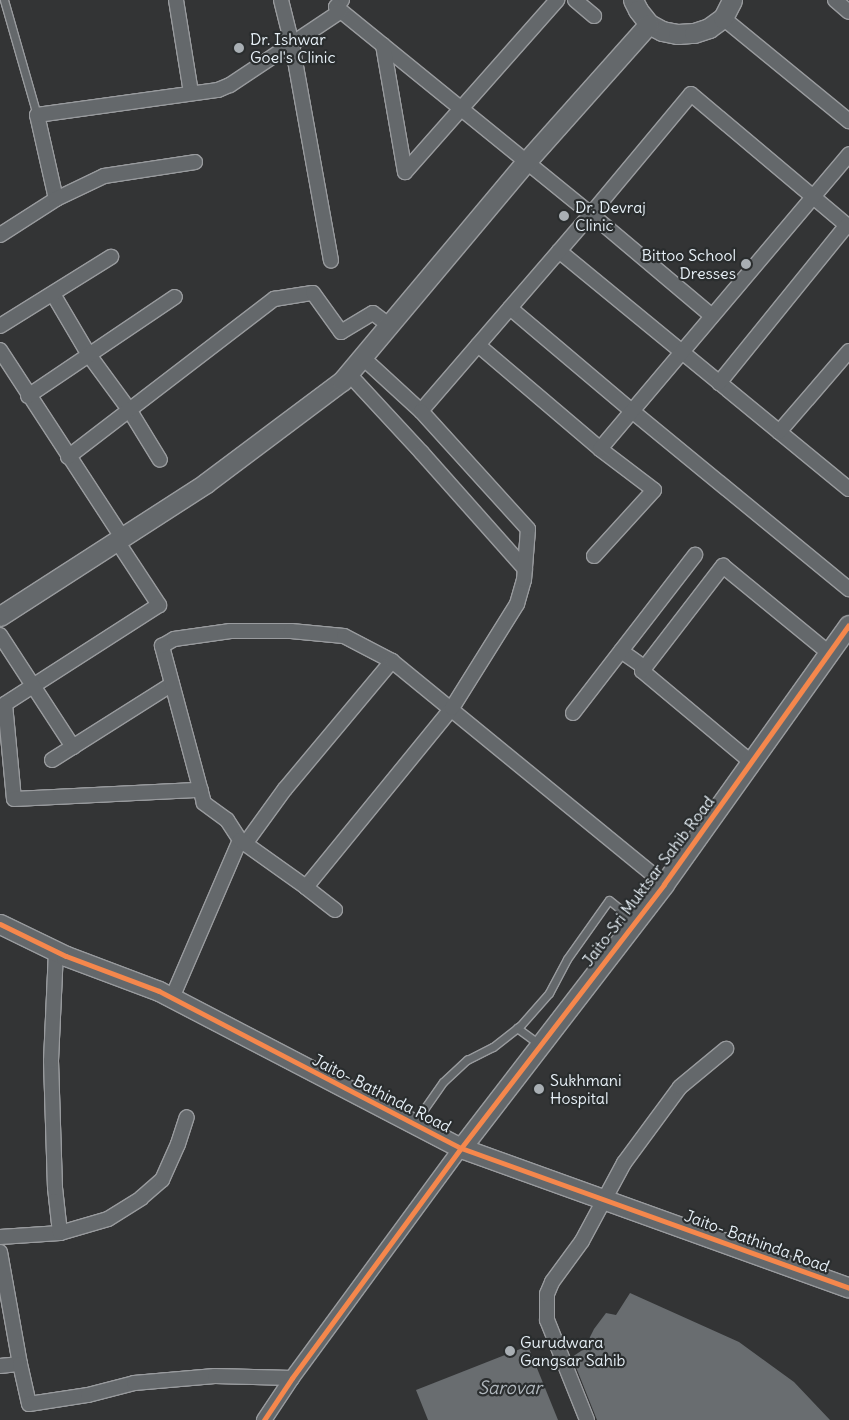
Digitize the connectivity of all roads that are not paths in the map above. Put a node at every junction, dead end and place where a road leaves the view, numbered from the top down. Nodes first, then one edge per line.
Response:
1 (4, 0) edge
2 (176, 0) edge
3 (281, 0) edge
4 (557, 0) edge
5 (575, 0) edge
6 (633, 0) edge
7 (732, 0) edge
8 (834, 0) edge
9 (336, 5) edge
10 (849, 12) edge
11 (594, 16) dead end
12 (723, 18) junction
13 (649, 24) junction
14 (292, 44) junction
15 (383, 45) junction
16 (191, 92) junction
17 (461, 109) junction
18 (37, 115) junction
19 (849, 122) edge
20 (849, 154) edge
21 (195, 162) dead end
22 (525, 163) junction
23 (813, 196) junction
24 (56, 199) junction
25 (591, 214) junction
26 (848, 226) edge
27 (0, 235) edge
28 (559, 252) junction
29 (111, 257) dead end
30 (331, 261) dead end
31 (53, 294) junction
32 (175, 297) dead end
33 (510, 308) junction
34 (712, 316) junction
35 (389, 325) junction
36 (0, 326) edge
37 (478, 345) junction
38 (0, 350) edge
39 (849, 351) edge
40 (681, 352) junction
41 (89, 355) junction
42 (362, 357) junction
43 (348, 374) junction
44 (719, 383) junction
45 (28, 396) junction
46 (130, 411) junction
47 (632, 411) junction
48 (421, 412) junction
49 (779, 432) junction
50 (600, 449) junction
51 (68, 457) junction
52 (160, 460) dead end
53 (847, 482) edge
54 (119, 539) junction
55 (695, 555) dead end
56 (594, 556) dead end
57 (525, 569) junction
58 (849, 589) edge
59 (0, 616) edge
60 (849, 625) edge
61 (0, 635) edge
62 (621, 651) junction
63 (829, 653) junction
64 (392, 661) junction
65 (645, 668) junction
66 (172, 684) junction
67 (35, 685) junction
68 (451, 709) junction
69 (573, 713) dead end
70 (73, 747) junction
71 (52, 760) dead end
72 (751, 762) junction
73 (201, 790) junction
74 (242, 842) junction
75 (664, 884) junction
76 (306, 887) junction
77 (335, 910) dead end
78 (635, 921) junction
79 (0, 924) edge
80 (56, 951) junction
81 (172, 998) junction
82 (517, 1028) junction
83 (540, 1045) junction
84 (726, 1049) dead end
85 (187, 1116) dead end
86 (414, 1123) junction
87 (461, 1148) junction
88 (604, 1200) junction
89 (60, 1232) junction
90 (0, 1237) edge
91 (0, 1252) edge
92 (849, 1288) edge
93 (20, 1364) junction
94 (0, 1366) edge
95 (292, 1378) junction
96 (264, 1420) edge
97 (587, 1420) edge

1 - 18 lane
2 - 16 street
3 - 14 street
4 - 17 street
5 - 11 street
6 - 13 street
7 - 12 street
8 - 10 street
9 - 14 street
9 - 15 street
12 - 13 street
12 - 19 street
13 - 22 street
14 - 16 street
14 - 30 street
15 - 17 street
15 - 17 street
16 - 18 street
17 - 22 street
18 - 24 street
20 - 23 street
21 - 24 street
22 - 25 street
22 - 35 street
23 - 25 street
23 - 26 street
23 - 34 street
24 - 27 street
25 - 28 street
25 - 34 street
26 - 44 street
28 - 33 street
28 - 40 street
29 - 31 street
31 - 36 street
31 - 41 street
32 - 41 street
33 - 37 street
33 - 47 street
34 - 40 street
35 - 42 street
35 - 46 street
37 - 48 street
37 - 50 street
38 - 45 street
39 - 49 street
40 - 44 street
40 - 47 street
41 - 45 street
41 - 46 street
42 - 43 street
42 - 48 street
43 - 54 street
43 - 57 street
44 - 49 street
45 - 51 street
46 - 51 street
46 - 52 street
47 - 50 street
47 - 58 street
48 - 57 street
49 - 53 street
50 - 56 street
51 - 54 street
54 - 59 street
54 - 67 street
55 - 62 street
57 - 68 street
60 - 63 street, Jaito-Sri Muktsar Sahib Road
61 - 67 street
62 - 65 street
62 - 69 street
63 - 65 street
63 - 72 street, Jaito-Sri Muktsar Sahib Road
64 - 66 street
64 - 68 street
64 - 74 street
65 - 72 street
66 - 70 street
66 - 73 street
67 - 70 street
67 - 73 street
68 - 75 street
68 - 76 street
70 - 71 street
72 - 75 street, Jaito-Sri Muktsar Sahib Road
73 - 74 street
74 - 76 street
74 - 81 street
75 - 78 street, Jaito-Sri Muktsar Sahib Road
76 - 77 street
78 - 82 lane
78 - 83 street, Jaito-Sri Muktsar Sahib Road
79 - 80 street, Jaito- Bathinda Road
80 - 81 street, Jaito- Bathinda Road
80 - 89 street
81 - 86 street, Jaito- Bathinda Road
82 - 83 lane
82 - 86 lane
83 - 87 street, Jaito-Sri Muktsar Sahib Road
84 - 88 street
85 - 89 street
86 - 87 street, Jaito- Bathinda Road
87 - 88 street, Jaito- Bathinda Road
87 - 95 street
88 - 92 street, Jaito- Bathinda Road
88 - 97 street
89 - 90 street
91 - 93 street
93 - 94 street
93 - 95 street
95 - 96 street

